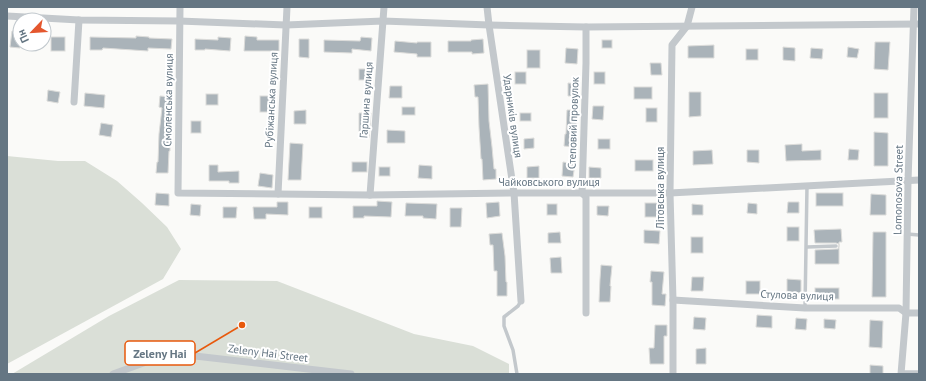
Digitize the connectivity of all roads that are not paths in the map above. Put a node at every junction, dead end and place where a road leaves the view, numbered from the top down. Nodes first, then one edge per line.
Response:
1 (180, 7) edge
2 (287, 7) edge
3 (384, 7) edge
4 (487, 7) edge
5 (692, 7) edge
6 (914, 7) edge
7 (7, 16) edge
8 (79, 20) junction
9 (179, 21) junction
10 (383, 21) junction
11 (916, 24) edge
12 (286, 25) junction
13 (489, 25) junction
14 (686, 26) junction
15 (586, 27) junction
16 (74, 102) dead end
17 (919, 180) edge
18 (908, 181) junction
19 (808, 186) junction
20 (670, 192) junction
21 (178, 193) joint
22 (514, 193) junction
23 (582, 193) junction
24 (278, 194) junction
25 (370, 195) junction
26 (908, 234) junction
27 (919, 235) edge
28 (836, 246) dead end
29 (806, 247) junction
30 (673, 300) junction
31 (521, 301) joint
32 (805, 308) junction
33 (906, 313) junction
34 (919, 313) edge
35 (586, 314) dead end
36 (919, 372) edge
37 (901, 373) edge
38 (113, 374) edge
39 (351, 374) edge
40 (516, 374) edge
41 (673, 374) edge

1 - 9 street, Смоленська вулиця
2 - 12 street, Рубіжанська вулиця
3 - 10 street, Гаршина вулиця
4 - 13 street, Ударників вулиця
5 - 14 street, Літовська вулиця
6 - 11 street, Lomonosova Street
7 - 8 street
8 - 9 street
8 - 16 street
9 - 12 street
9 - 21 street, Смоленська вулиця
10 - 12 street
10 - 13 street
10 - 25 street, Гаршина вулиця
11 - 14 street
11 - 18 street, Lomonosova Street
12 - 24 street, Рубіжанська вулиця
13 - 15 street
13 - 22 street, Ударників вулиця
14 - 15 street
14 - 20 street, Літовська вулиця
15 - 23 street, Степовий провулок
17 - 18 street, Чайковського вулиця
18 - 19 street, Чайковського вулиця
18 - 26 street, Lomonosova Street
19 - 20 street, Чайковського вулиця
19 - 29 lane
20 - 23 street, Чайковського вулиця
20 - 30 street, Літовська вулиця
21 - 24 street, Чайковського вулиця
22 - 23 street, Чайковського вулиця
22 - 25 street, Чайковського вулиця
22 - 31 street, Ударників вулиця
23 - 35 street, Степовий провулок
24 - 25 street, Чайковського вулиця
26 - 27 lane
26 - 33 street, Lomonosova Street
28 - 29 lane
29 - 32 lane
30 - 32 street, Стулова вулиця
30 - 41 street, Літовська вулиця
31 - 40 lane
32 - 33 street, Стулова вулиця
33 - 34 street, Стулова вулиця
33 - 37 street, Lomonosova Street
36 - 37 lane
38 - 39 street, Zeleny Hai Street

